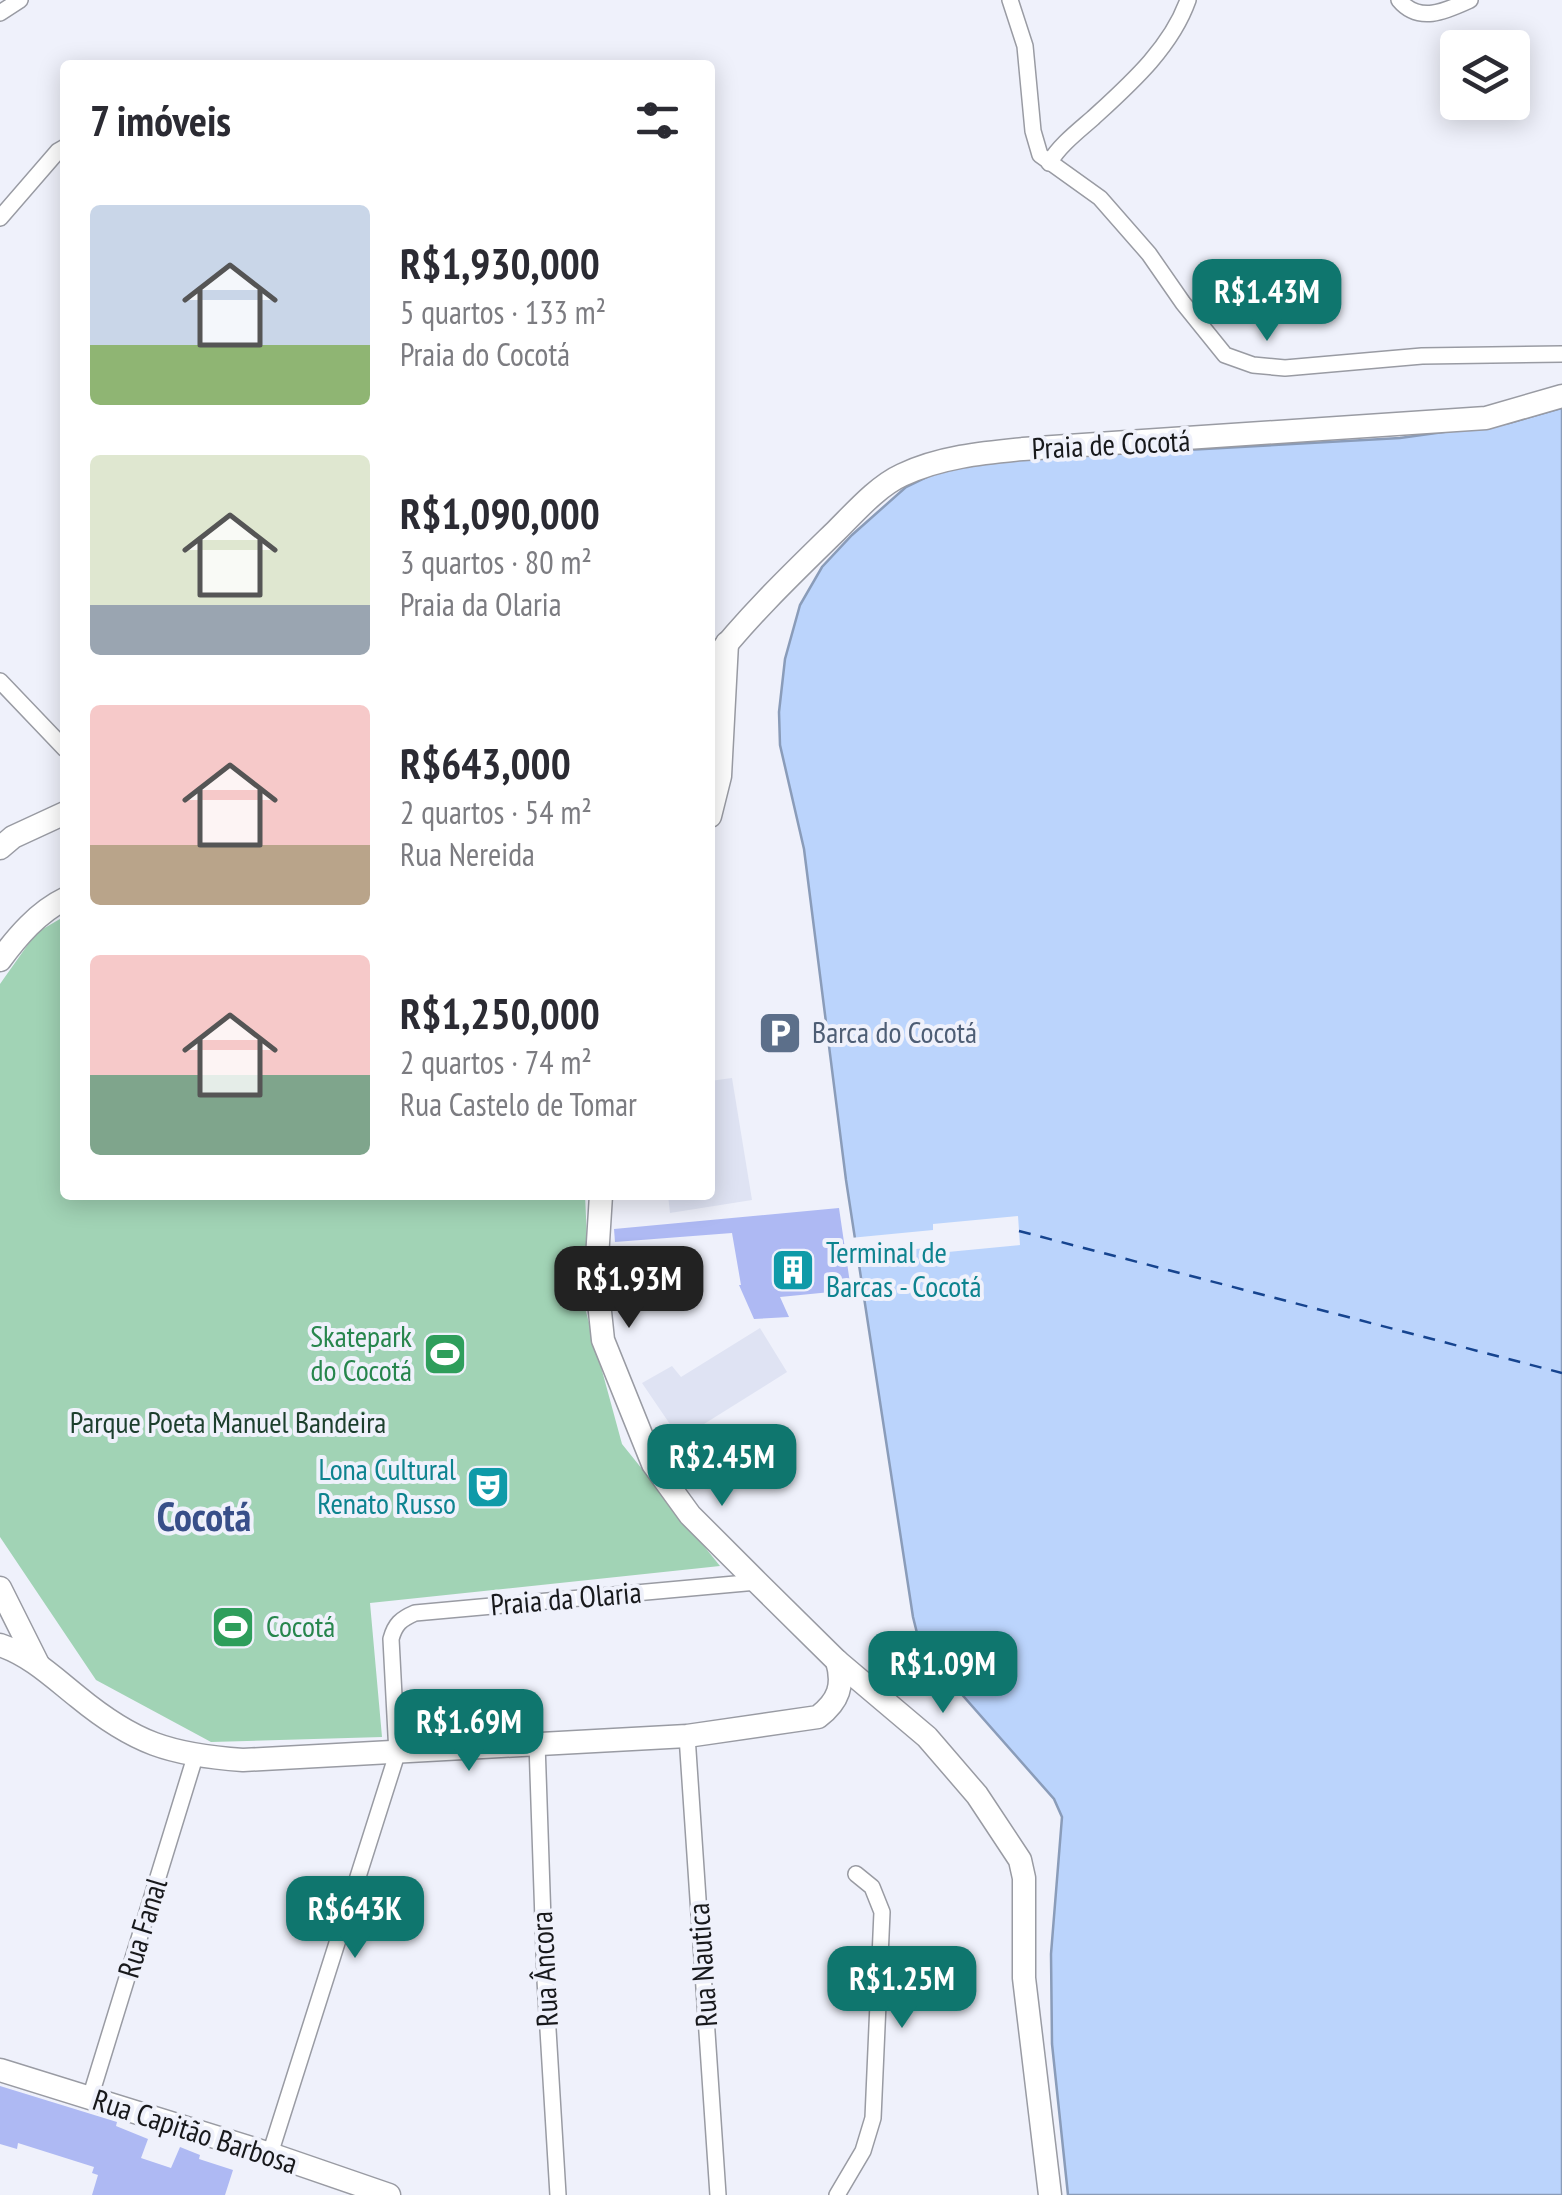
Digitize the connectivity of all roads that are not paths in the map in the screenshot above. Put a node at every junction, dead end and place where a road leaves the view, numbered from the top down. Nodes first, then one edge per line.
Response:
1 (20, 0) edge
2 (1010, 0) edge
3 (1188, 0) edge
4 (1399, 0) edge
5 (1470, 0) edge
6 (0, 13) edge
7 (60, 152) edge
8 (1049, 164) junction
9 (0, 218) edge
10 (1562, 354) edge
11 (1562, 396) edge
12 (715, 672) edge
13 (0, 681) edge
14 (60, 744) edge
15 (715, 763) edge
16 (720, 776) junction
17 (715, 796) edge
18 (60, 816) edge
19 (0, 848) edge
20 (60, 901) edge
21 (0, 960) edge
22 (600, 1200) edge
23 (757, 1582) junction
24 (0, 1588) edge
25 (0, 1644) edge
26 (837, 1660) junction
27 (38, 1664) junction
28 (688, 1736) junction
29 (537, 1742) junction
30 (397, 1754) junction
31 (195, 1757) junction
32 (856, 1874) dead end
33 (0, 2070) edge
34 (90, 2098) junction
35 (270, 2154) junction
36 (389, 2195) edge
37 (558, 2195) edge
38 (718, 2195) edge
39 (837, 2195) edge
40 (1050, 2195) edge

1 - 6 street
2 - 8 street
3 - 8 street
4 - 5 street
7 - 9 street
8 - 10 street
11 - 12 street, Praia de Cocotá
12 - 16 street
13 - 14 street
15 - 16 street
16 - 17 street
18 - 19 street
20 - 21 street
22 - 23 street
23 - 26 street
23 - 30 street, Praia da Olaria
24 - 27 street
25 - 27 street
26 - 28 street
26 - 40 street
27 - 31 street
28 - 29 street
28 - 38 street, Rua Nautica
29 - 30 street
29 - 37 street, Rua Âncora
30 - 31 street
30 - 35 street
31 - 34 street, Rua Fanal
32 - 39 street
33 - 34 street, Rua Capitão Barbosa
34 - 35 street, Rua Capitão Barbosa
35 - 36 street, Rua Capitão Barbosa

